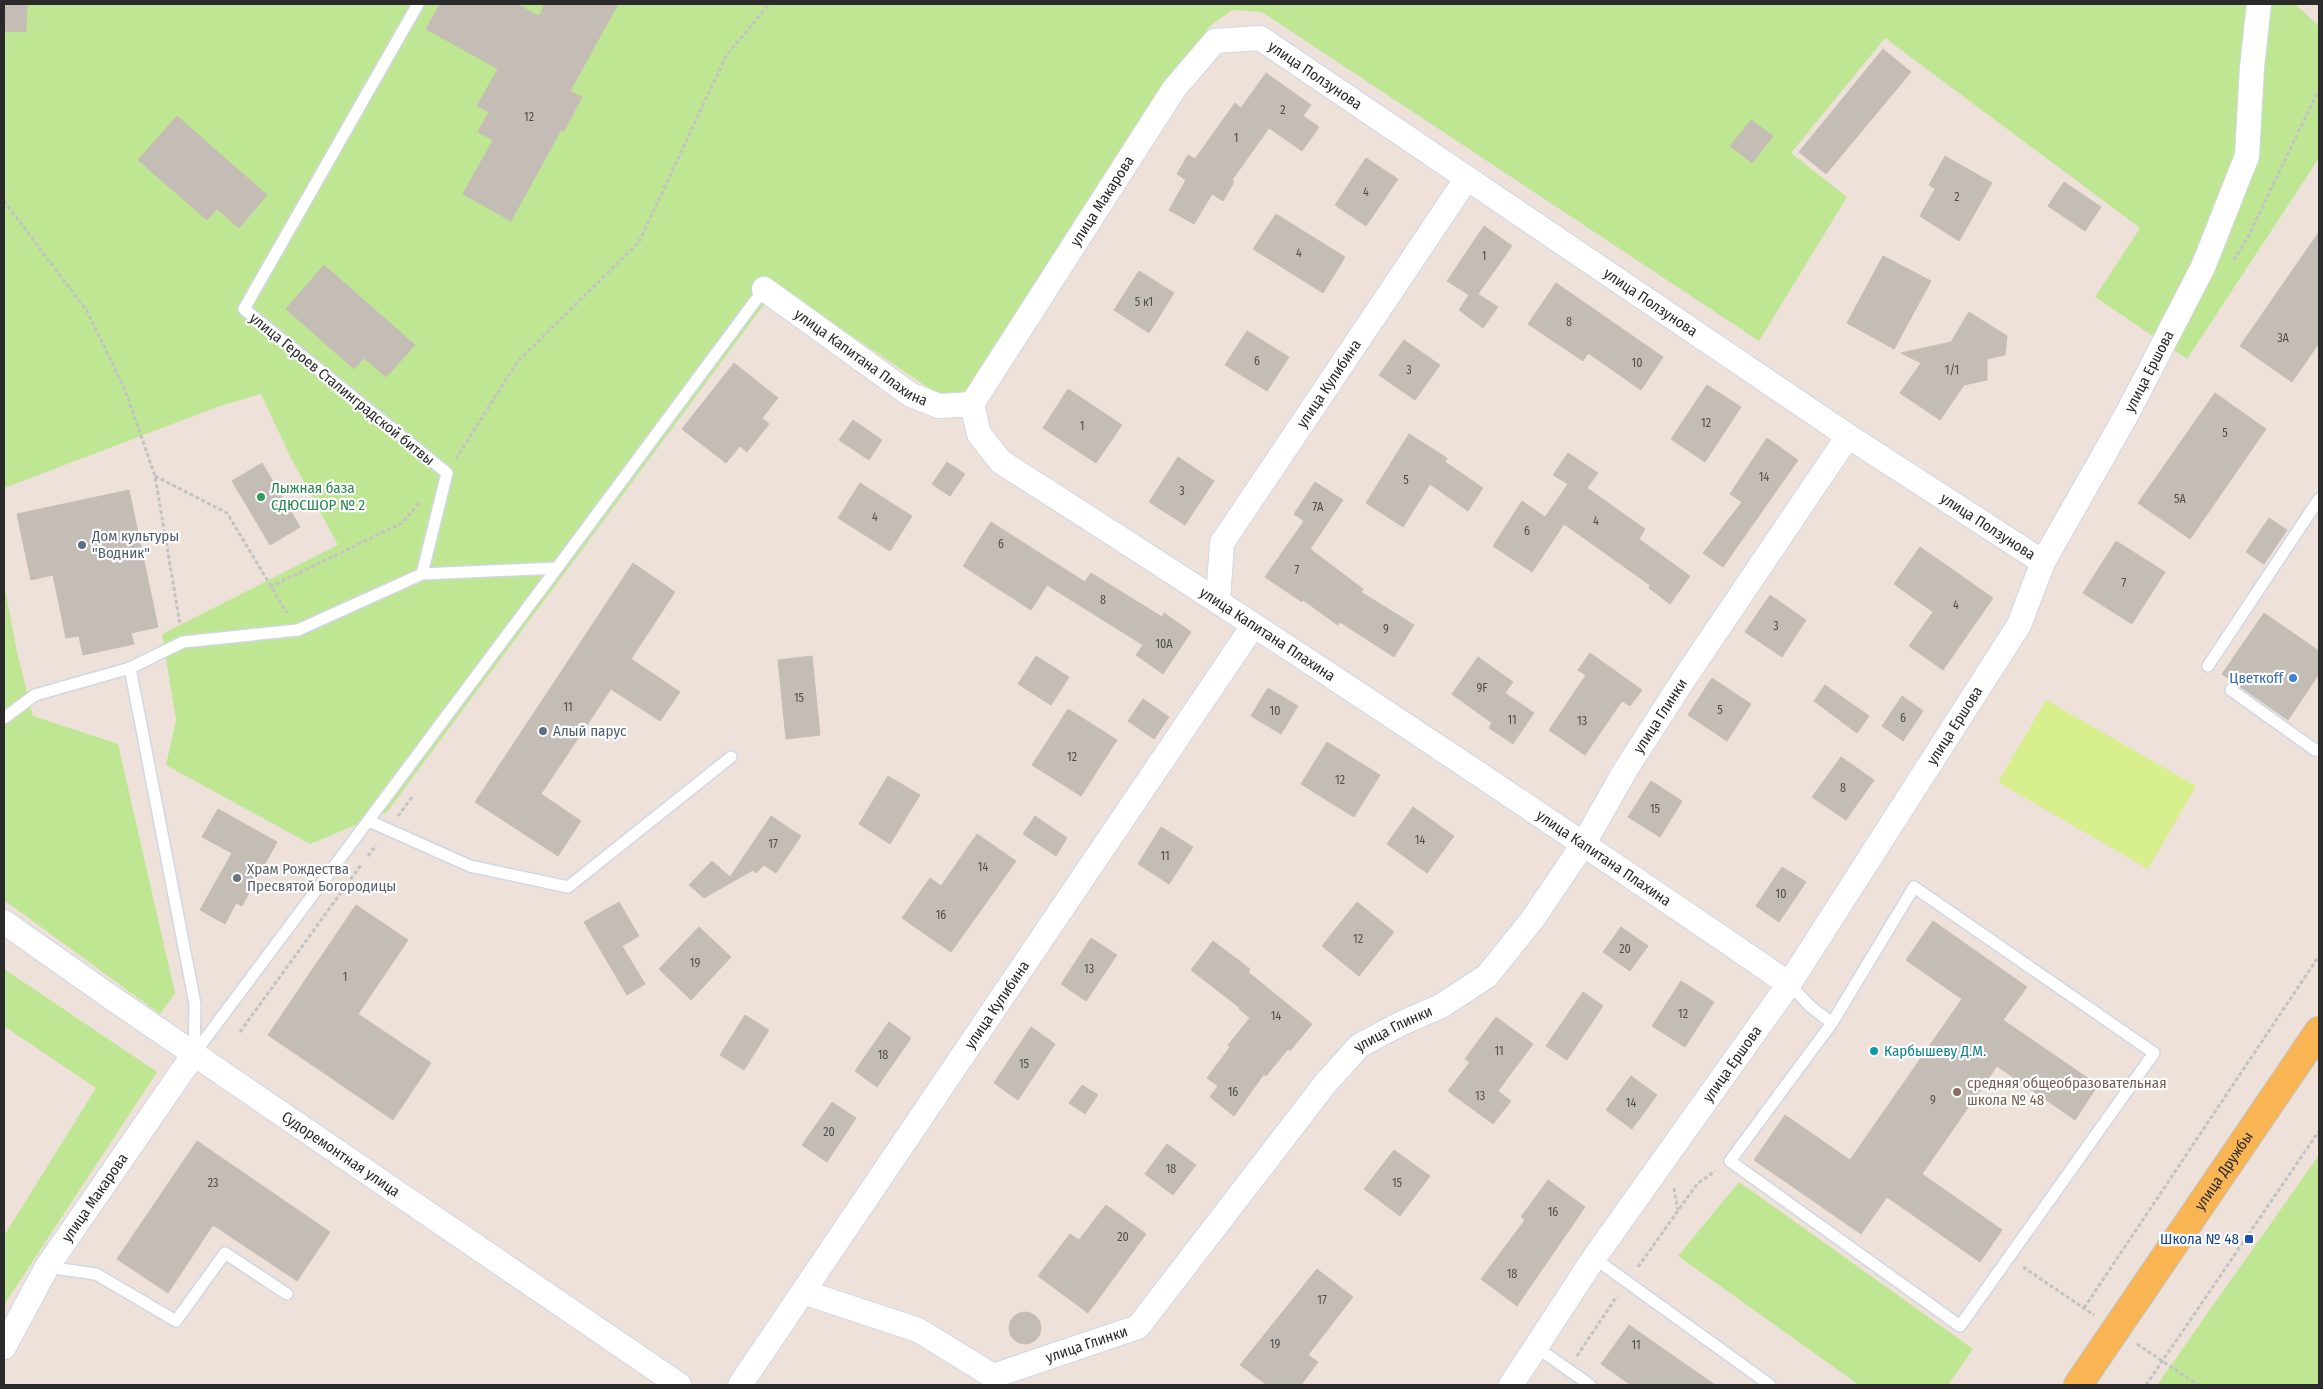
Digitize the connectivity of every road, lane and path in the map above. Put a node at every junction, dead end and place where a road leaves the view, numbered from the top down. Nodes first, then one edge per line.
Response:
1 (418, 4) edge
2 (769, 4) edge
3 (2259, 4) edge
4 (1260, 38) joint
5 (1466, 178) junction
6 (4, 201) edge
7 (764, 289) joint
8 (972, 404) junction
9 (1848, 436) junction
10 (447, 472) junction
11 (155, 476) junction
12 (2319, 500) edge
13 (2043, 562) junction
14 (556, 568) junction
15 (422, 574) junction
16 (270, 587) junction
17 (1218, 600) junction
18 (1254, 626) junction
19 (298, 630) junction
20 (183, 642) junction
21 (2208, 666) dead end
22 (130, 668) junction
23 (2232, 690) dead end
24 (4, 718) edge
25 (2319, 750) edge
26 (731, 757) dead end
27 (368, 821) junction
28 (1584, 844) junction
29 (4, 922) edge
30 (2319, 956) edge
31 (1789, 984) junction
32 (1832, 1024) junction
33 (2319, 1031) edge
34 (194, 1054) junction
35 (2319, 1131) edge
36 (1594, 1258) junction
37 (2009, 1258) junction
38 (47, 1267) junction
39 (803, 1292) junction
40 (287, 1294) dead end
41 (2084, 1308) junction
42 (2116, 1330) junction
43 (4, 1347) edge
44 (1536, 1347) junction
45 (2163, 1361) junction
46 (1001, 1380) edge
47 (679, 1385) edge
48 (740, 1385) edge
49 (1511, 1385) edge
50 (1590, 1385) edge
51 (1770, 1385) edge
52 (2078, 1385) edge
53 (2146, 1385) edge
54 (2198, 1385) edge

1 - 10 lane, улица Героев Сталинградской битвы
2 - 10 path
3 - 13 street, улица Ершова
4 - 5 street, улица Ползунова
4 - 8 street, улица Макарова
5 - 9 street, улица Ползунова
5 - 17 street, улица Кулибина
6 - 11 path
7 - 8 street, улица Капитана Плахина
7 - 14 lane
8 - 17 street, улица Капитана Плахина
9 - 13 street, улица Ползунова
9 - 28 street, улица Глинки
10 - 15 lane, улица Героев Сталинградской битвы
10 - 16 path
11 - 16 path
11 - 20 path
12 - 21 lane
13 - 31 street, улица Ершова
14 - 15 lane
14 - 27 lane
15 - 19 lane
16 - 19 path
17 - 18 street, улица Капитана Плахина
18 - 28 street, улица Капитана Плахина
18 - 39 street, улица Кулибина
19 - 20 lane
20 - 22 lane
22 - 24 lane
22 - 34 lane
23 - 25 lane
26 - 27 lane
27 - 34 lane
28 - 31 street, улица Капитана Плахина
28 - 46 street, улица Глинки
29 - 34 street, Судоремонтная улица
30 - 41 path
31 - 32 lane
31 - 36 street, улица Ершова
32 - 37 lane
32 - 37 lane
33 - 42 main road, улица Дружбы
34 - 38 street, улица Макарова
34 - 47 street, Судоремонтная улица
35 - 45 path
36 - 44 street, улица Ершова
36 - 51 lane
37 - 41 path
38 - 40 lane
38 - 43 street, улица Макарова
39 - 46 street, улица Глинки
39 - 48 street, улица Кулибина
41 - 42 path
42 - 45 path
42 - 52 main road, улица Дружбы
44 - 49 street, улица Ершова
44 - 50 lane
45 - 53 path
45 - 54 path

